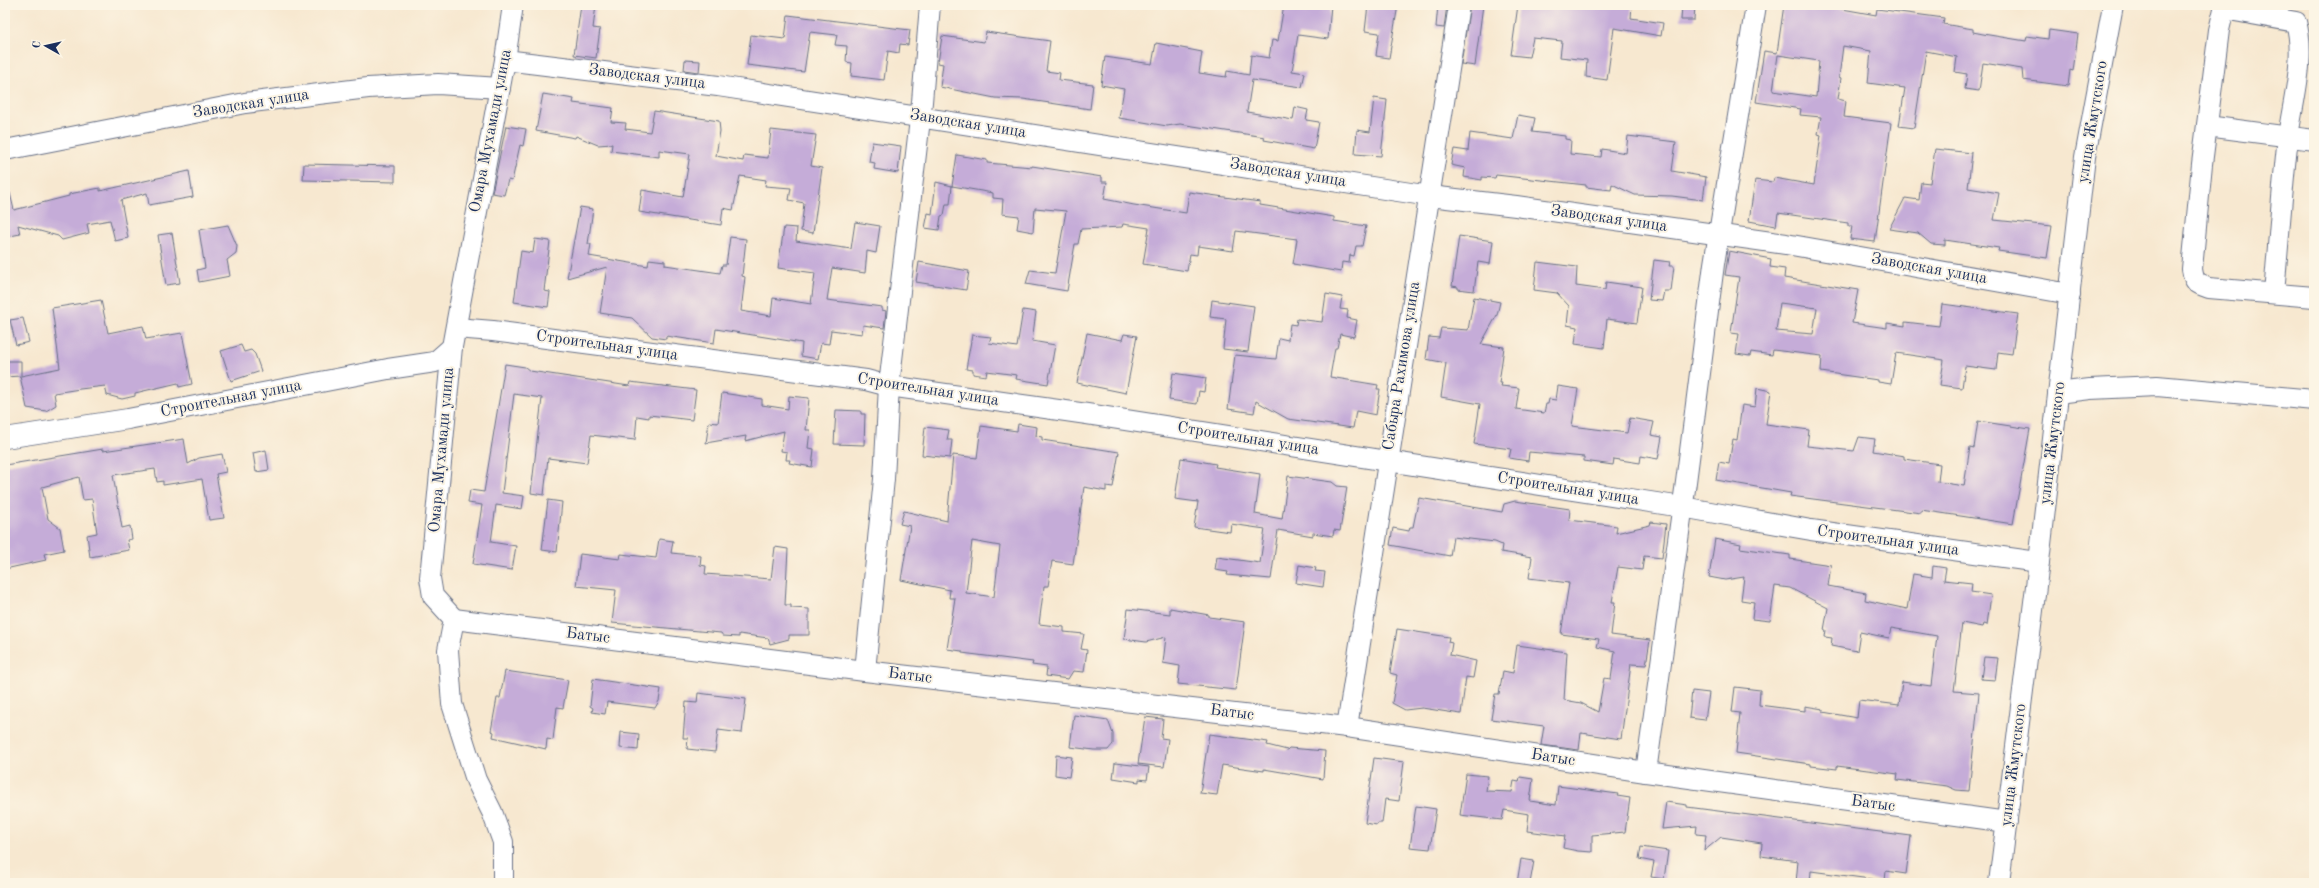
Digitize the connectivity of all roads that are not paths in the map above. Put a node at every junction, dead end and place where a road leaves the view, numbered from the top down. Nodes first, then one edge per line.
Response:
1 (513, 5) edge
2 (930, 5) edge
3 (1459, 5) edge
4 (1756, 5) edge
5 (2110, 5) edge
6 (2283, 5) edge
7 (2225, 7) edge
8 (2305, 22) edge
9 (505, 60) junction
10 (500, 88) junction
11 (919, 117) junction
12 (2207, 126) junction
13 (2288, 137) junction
14 (2314, 140) edge
15 (5, 150) edge
16 (1430, 196) junction
17 (1718, 235) junction
18 (2274, 292) junction
19 (2070, 294) junction
20 (2314, 297) edge
21 (454, 338) junction
22 (889, 386) junction
23 (2058, 393) junction
24 (2314, 400) edge
25 (5, 438) edge
26 (1387, 461) junction
27 (1682, 507) junction
28 (2039, 562) junction
29 (454, 619) junction
30 (865, 671) junction
31 (1347, 727) junction
32 (1646, 772) junction
33 (2007, 822) junction
34 (503, 883) edge
35 (1999, 883) edge

1 - 9 street, Омара Мухамади улица
2 - 11 street
3 - 16 street, Сабыра Рахимова улица
4 - 17 street
5 - 19 street, улица Жмутского
6 - 8 street
7 - 8 street
7 - 12 street
8 - 13 street
9 - 10 street, Омара Мухамади улица
9 - 11 street, Заводская улица
10 - 15 street, Заводская улица
10 - 21 street, Омара Мухамади улица
11 - 16 street, Заводская улица
11 - 22 street
12 - 13 street
12 - 18 street
13 - 14 street
13 - 18 street
16 - 17 street, Заводская улица
16 - 26 street, Сабыра Рахимова улица
17 - 19 street, Заводская улица
17 - 27 street
18 - 20 street
19 - 23 street, улица Жмутского
21 - 22 street, Строительная улица
21 - 25 street, Строительная улица
21 - 29 street, Омара Мухамади улица
22 - 26 street, Строительная улица
22 - 30 street
23 - 24 street
23 - 28 street, улица Жмутского
26 - 27 street, Строительная улица
26 - 31 street, Сабыра Рахимова улица
27 - 28 street, Строительная улица
27 - 32 street
28 - 33 street, улица Жмутского
29 - 30 street, Батыс
29 - 34 street
30 - 31 street, Батыс
31 - 32 street, Батыс
32 - 33 street, Батыс
33 - 35 street, улица Жмутского

